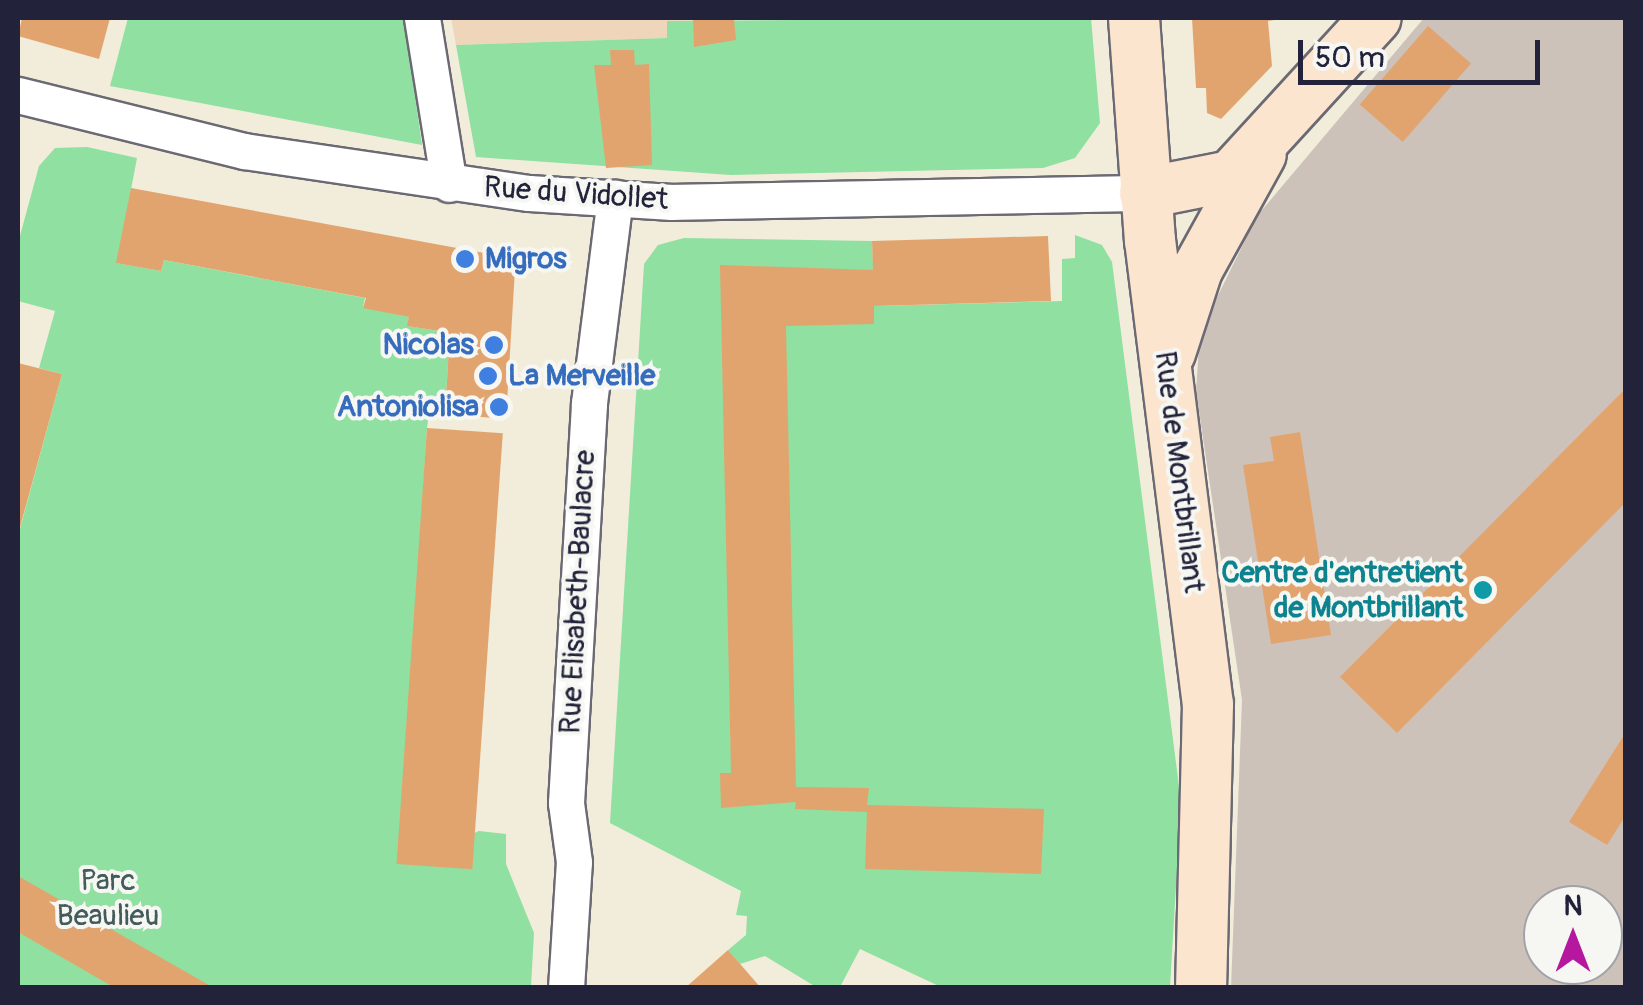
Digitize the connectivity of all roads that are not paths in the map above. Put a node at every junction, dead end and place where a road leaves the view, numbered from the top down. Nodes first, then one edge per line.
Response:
1 (422, 18) edge
2 (1134, 18) edge
3 (1376, 18) edge
4 (18, 95) edge
5 (1267, 144) junction
6 (449, 184) junction
7 (1145, 193) junction
8 (615, 198) junction
9 (1165, 367) junction
10 (566, 988) edge
11 (1201, 988) edge

1 - 6 street
2 - 7 main road, Rue de Montbrillant
3 - 5 main road
4 - 6 street, Rue du Vidollet
5 - 7 main road
5 - 9 main road
6 - 8 street, Rue du Vidollet
7 - 8 street, Rue du Vidollet
7 - 9 main road, Rue de Montbrillant
8 - 10 street, Rue Elisabeth-Baulacre
9 - 11 main road, Rue de Montbrillant

